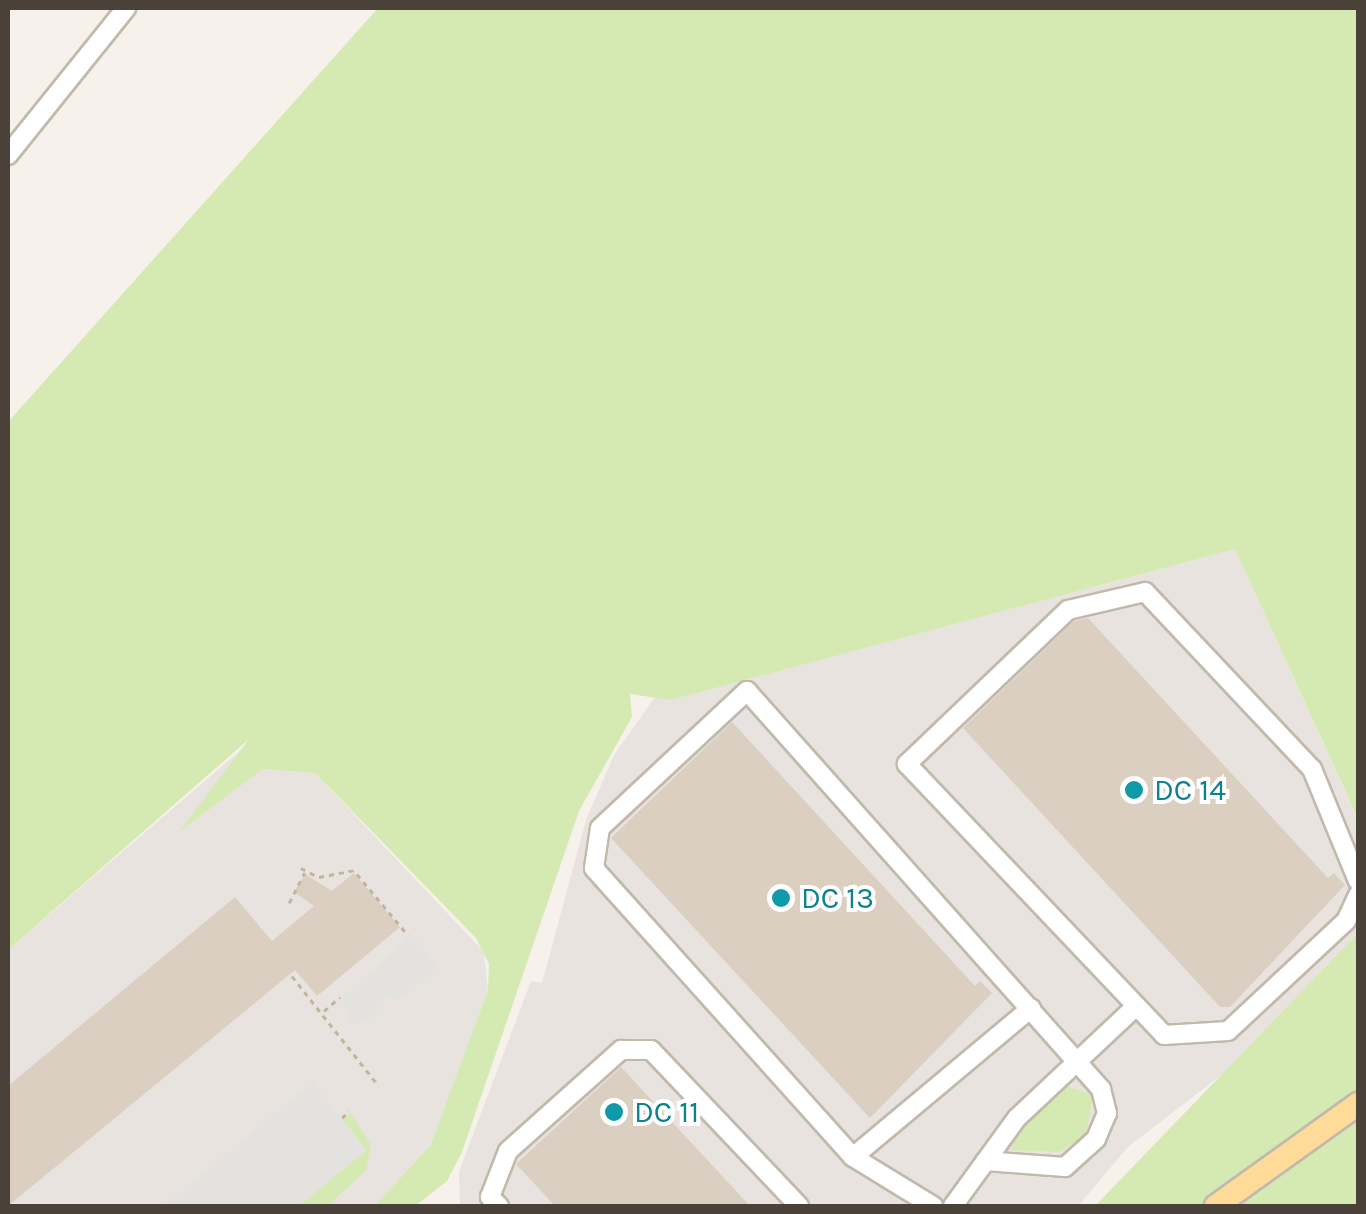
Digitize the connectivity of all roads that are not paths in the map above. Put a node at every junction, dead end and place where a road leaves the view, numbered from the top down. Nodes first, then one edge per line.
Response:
1 (126, 8) edge
2 (8, 155) edge
3 (1358, 881) edge
4 (1358, 895) edge
5 (1031, 1008) junction
6 (1134, 1009) junction
7 (1079, 1061) junction
8 (1358, 1104) edge
9 (852, 1156) junction
10 (985, 1161) junction
11 (499, 1206) edge
12 (798, 1206) edge
13 (934, 1206) edge
14 (953, 1206) edge
15 (1216, 1206) edge

1 - 2 street
3 - 6 street
4 - 6 street
5 - 7 street
5 - 9 street
5 - 9 street
6 - 7 street
7 - 10 street
7 - 10 street
8 - 15 main road
9 - 13 street
10 - 14 street
11 - 12 street

